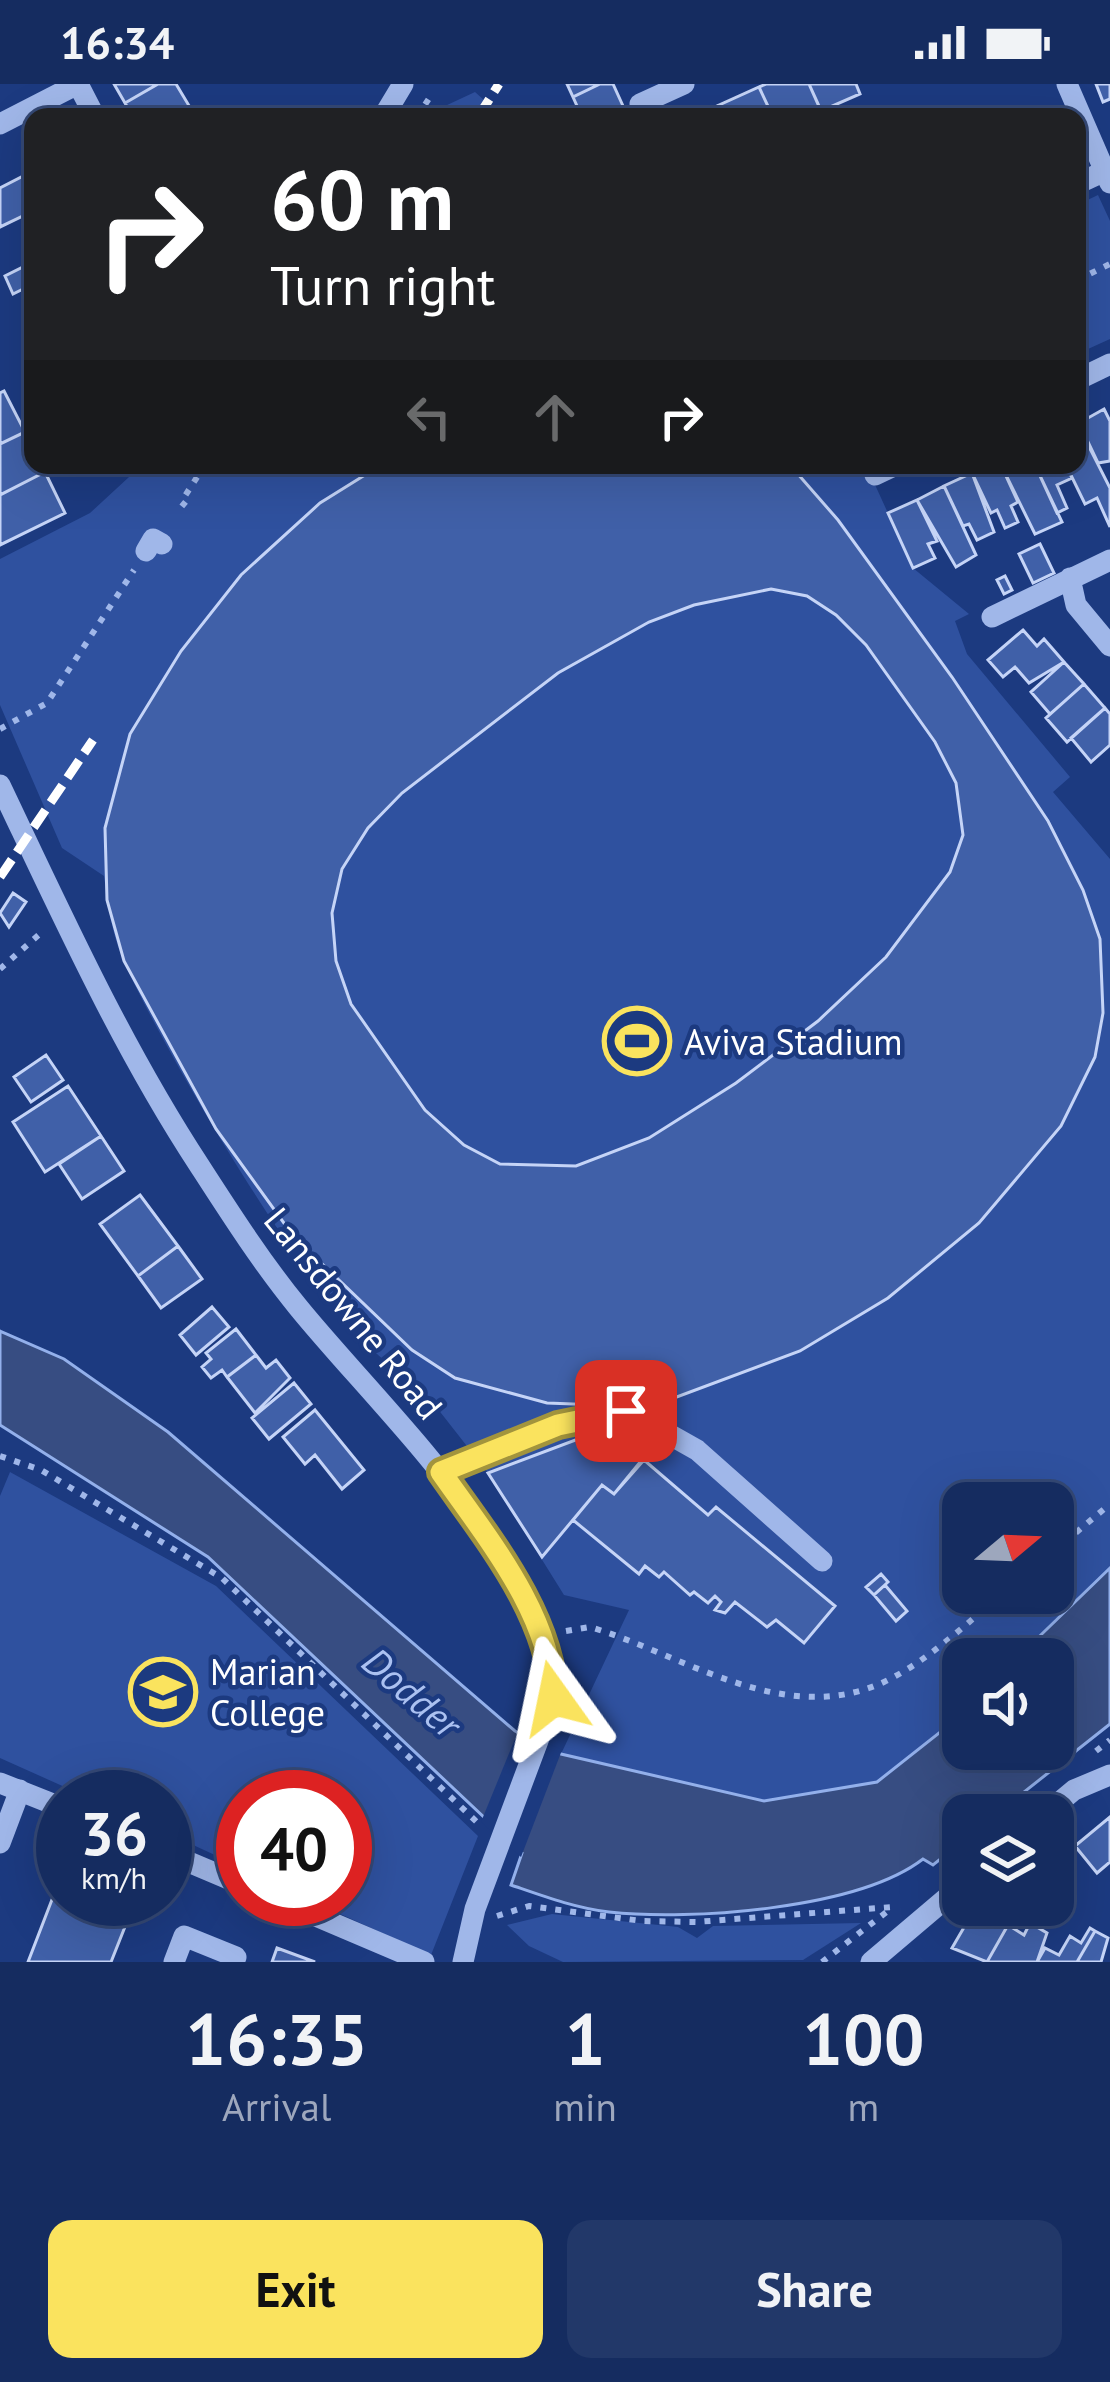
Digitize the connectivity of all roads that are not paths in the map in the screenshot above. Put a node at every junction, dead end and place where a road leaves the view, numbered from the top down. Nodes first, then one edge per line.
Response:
1 (78, 84) edge
2 (684, 84) edge
3 (640, 104) dead end
4 (42, 108) edge
5 (1086, 127) edge
6 (1108, 177) edge
7 (1110, 560) edge
8 (1070, 578) junction
9 (992, 616) dead end
10 (1110, 646) edge
11 (0, 785) edge
12 (441, 1472) junction
13 (822, 1561) dead end
14 (1110, 1775) edge
15 (10, 1786) edge
16 (1069, 1794) edge
17 (0, 1843) edge
18 (942, 1902) edge
19 (339, 1926) edge
20 (174, 1962) edge
21 (235, 1962) edge
22 (424, 1962) edge
23 (463, 1962) edge
24 (871, 1962) edge

1 - 4 street
2 - 3 street
5 - 6 street
7 - 8 street
8 - 9 street
8 - 10 street
11 - 12 street, Lansdowne Road
12 - 13 street
12 - 23 street, Lansdowne Road
14 - 16 street
15 - 17 street
18 - 24 street
19 - 22 street
20 - 21 street

